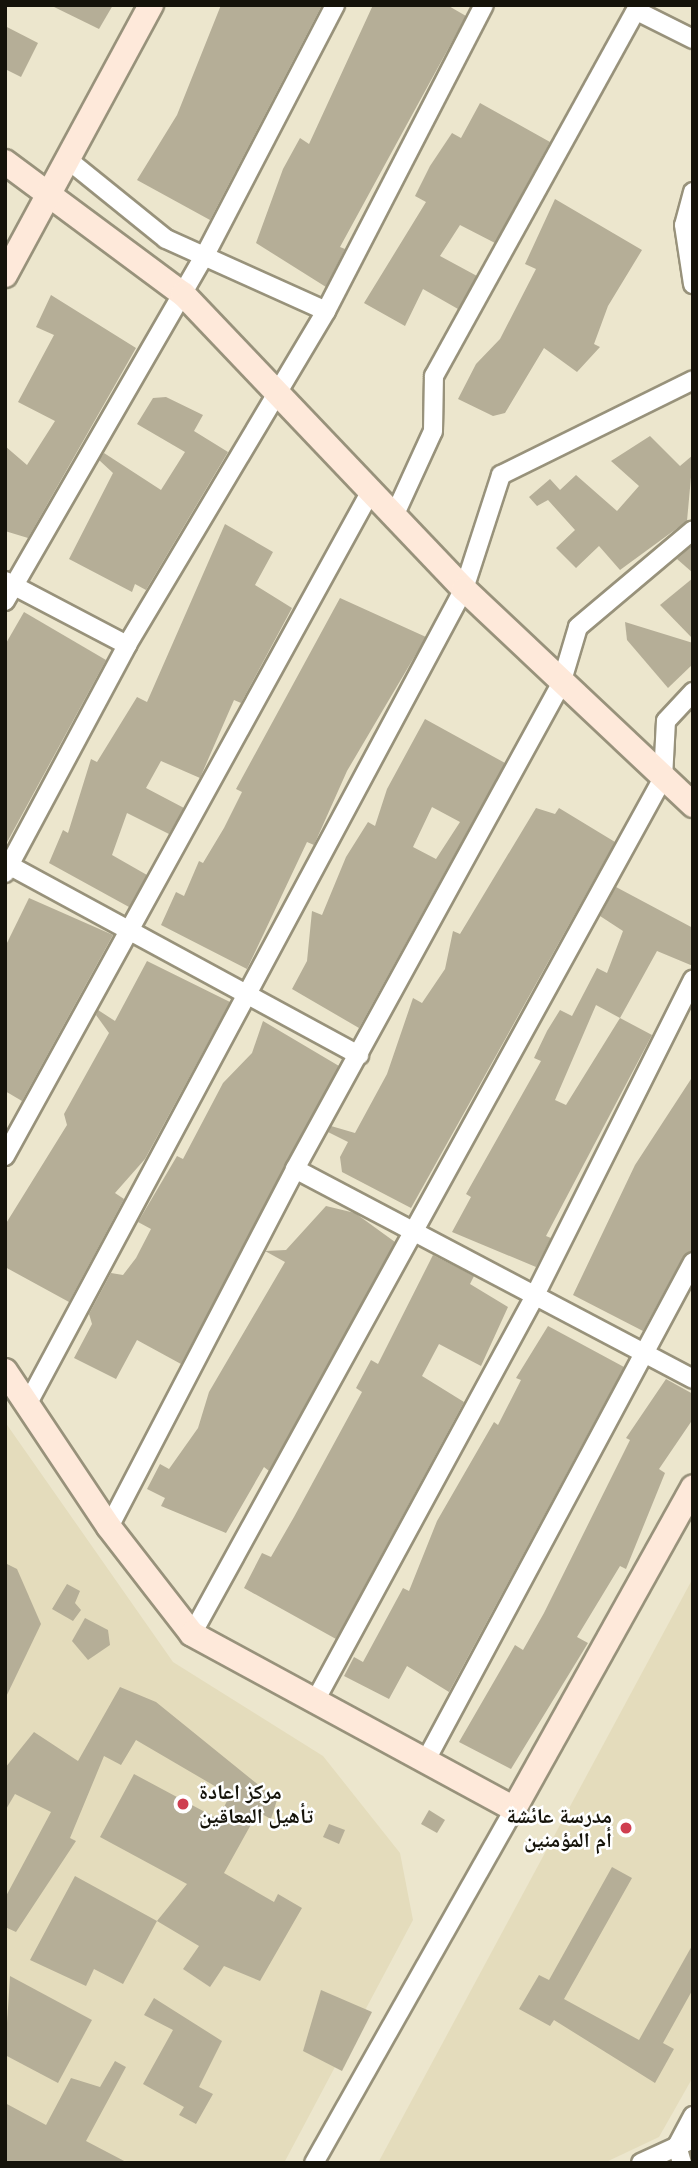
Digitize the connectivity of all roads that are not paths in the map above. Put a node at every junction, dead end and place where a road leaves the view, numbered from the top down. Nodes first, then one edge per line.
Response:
1 (151, 5) edge
2 (335, 5) edge
3 (484, 5) edge
4 (638, 8) edge
5 (693, 39) edge
6 (67, 159) junction
7 (5, 162) edge
8 (693, 192) edge
9 (50, 193) junction
10 (205, 255) junction
11 (5, 275) edge
12 (693, 284) edge
13 (183, 294) junction
14 (326, 312) junction
15 (693, 380) edge
16 (279, 396) junction
17 (372, 489) junction
18 (395, 514) junction
19 (693, 530) edge
20 (8, 589) edge
21 (464, 589) junction
22 (127, 645) junction
23 (561, 684) junction
24 (693, 692) edge
25 (663, 778) junction
26 (693, 805) edge
27 (6, 867) edge
28 (129, 929) junction
29 (693, 981) edge
30 (243, 994) junction
31 (359, 1055) junction
32 (5, 1156) edge
33 (295, 1169) junction
34 (413, 1232) junction
35 (693, 1262) edge
36 (534, 1297) junction
37 (643, 1353) junction
38 (5, 1371) edge
39 (693, 1379) edge
40 (28, 1402) junction
41 (693, 1487) edge
42 (109, 1527) junction
43 (192, 1634) junction
44 (316, 1701) junction
45 (426, 1760) junction
46 (514, 1809) junction
47 (693, 2116) edge
48 (684, 2149) edge
49 (314, 2163) edge
50 (641, 2163) edge

1 - 6 street
2 - 10 street
3 - 14 street
4 - 5 street
4 - 18 street
6 - 9 street
6 - 10 street
7 - 9 street
8 - 12 street
9 - 11 street
9 - 13 street
10 - 13 street
10 - 14 street
13 - 16 street
13 - 20 street
14 - 16 street
15 - 21 street
16 - 17 street
16 - 22 street
17 - 18 street
17 - 28 street
18 - 21 street
19 - 23 street
20 - 22 street
21 - 23 street
21 - 30 street
22 - 27 street
23 - 25 street
23 - 31 street
24 - 25 street
25 - 26 street
25 - 34 street
27 - 28 street
28 - 30 street
28 - 32 street
29 - 36 street
30 - 31 street
30 - 40 street
31 - 33 street
33 - 34 street
33 - 42 street
34 - 36 street
34 - 43 street
35 - 37 street
36 - 37 street
36 - 44 street
37 - 39 street
37 - 45 street
38 - 40 street
40 - 42 street
41 - 46 street
42 - 43 street
43 - 44 street
44 - 45 street
45 - 46 street
46 - 49 street
47 - 48 street
48 - 50 street

